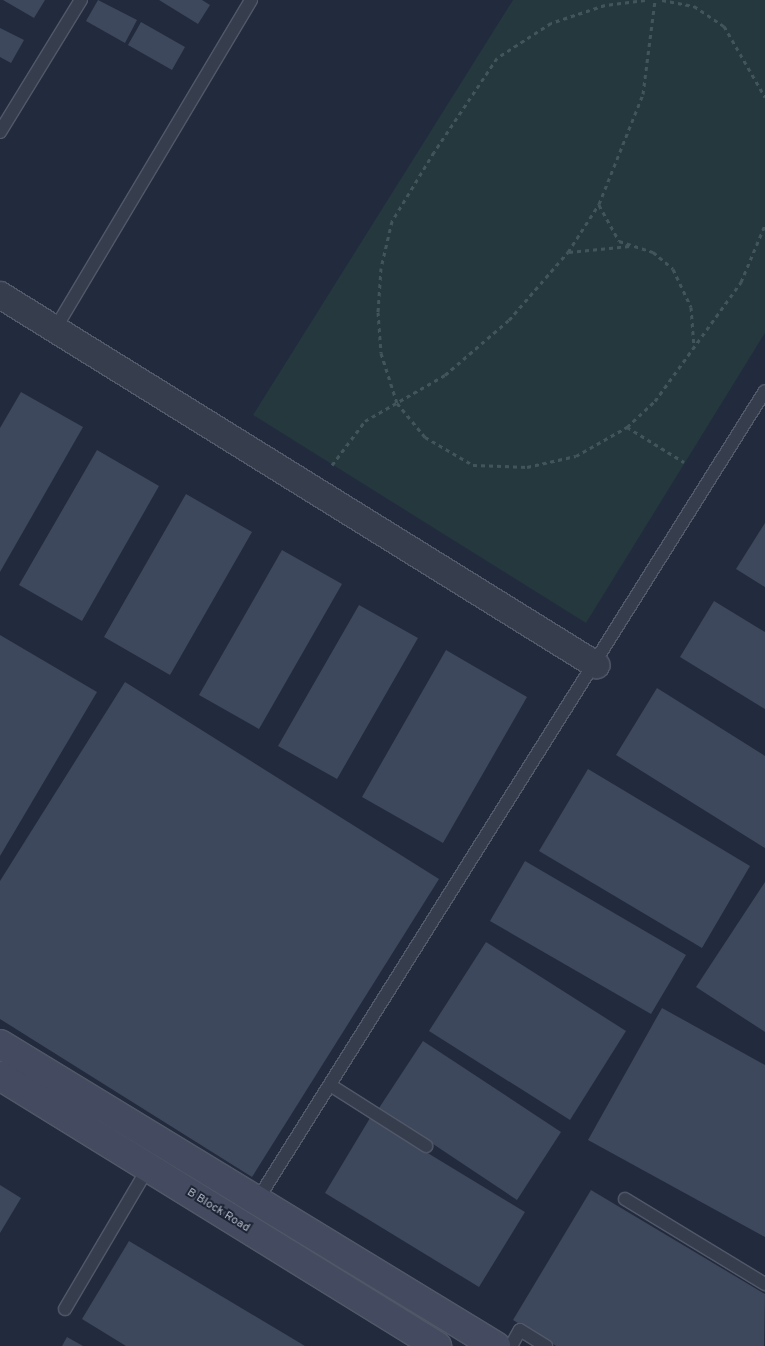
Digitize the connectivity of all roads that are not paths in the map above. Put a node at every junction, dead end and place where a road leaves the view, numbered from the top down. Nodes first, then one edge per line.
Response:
1 (81, 0) edge
2 (251, 0) edge
3 (0, 132) edge
4 (0, 295) edge
5 (55, 329) junction
6 (765, 391) edge
7 (596, 665) junction
8 (0, 1044) edge
9 (0, 1076) edge
10 (330, 1085) junction
11 (426, 1146) dead end
12 (148, 1168) junction
13 (626, 1199) dead end
14 (256, 1202) junction
15 (765, 1284) edge
16 (65, 1309) dead end
17 (437, 1346) edge
18 (496, 1346) edge
19 (511, 1346) edge
20 (546, 1346) edge

1 - 3 lane
2 - 5 lane
4 - 5 street
5 - 7 street
6 - 7 lane
7 - 10 lane
8 - 14 street
9 - 12 street, B Block Road
10 - 11 lane
10 - 14 lane
12 - 16 lane
12 - 17 street, B Block Road
13 - 15 lane
14 - 18 street
19 - 20 lane

